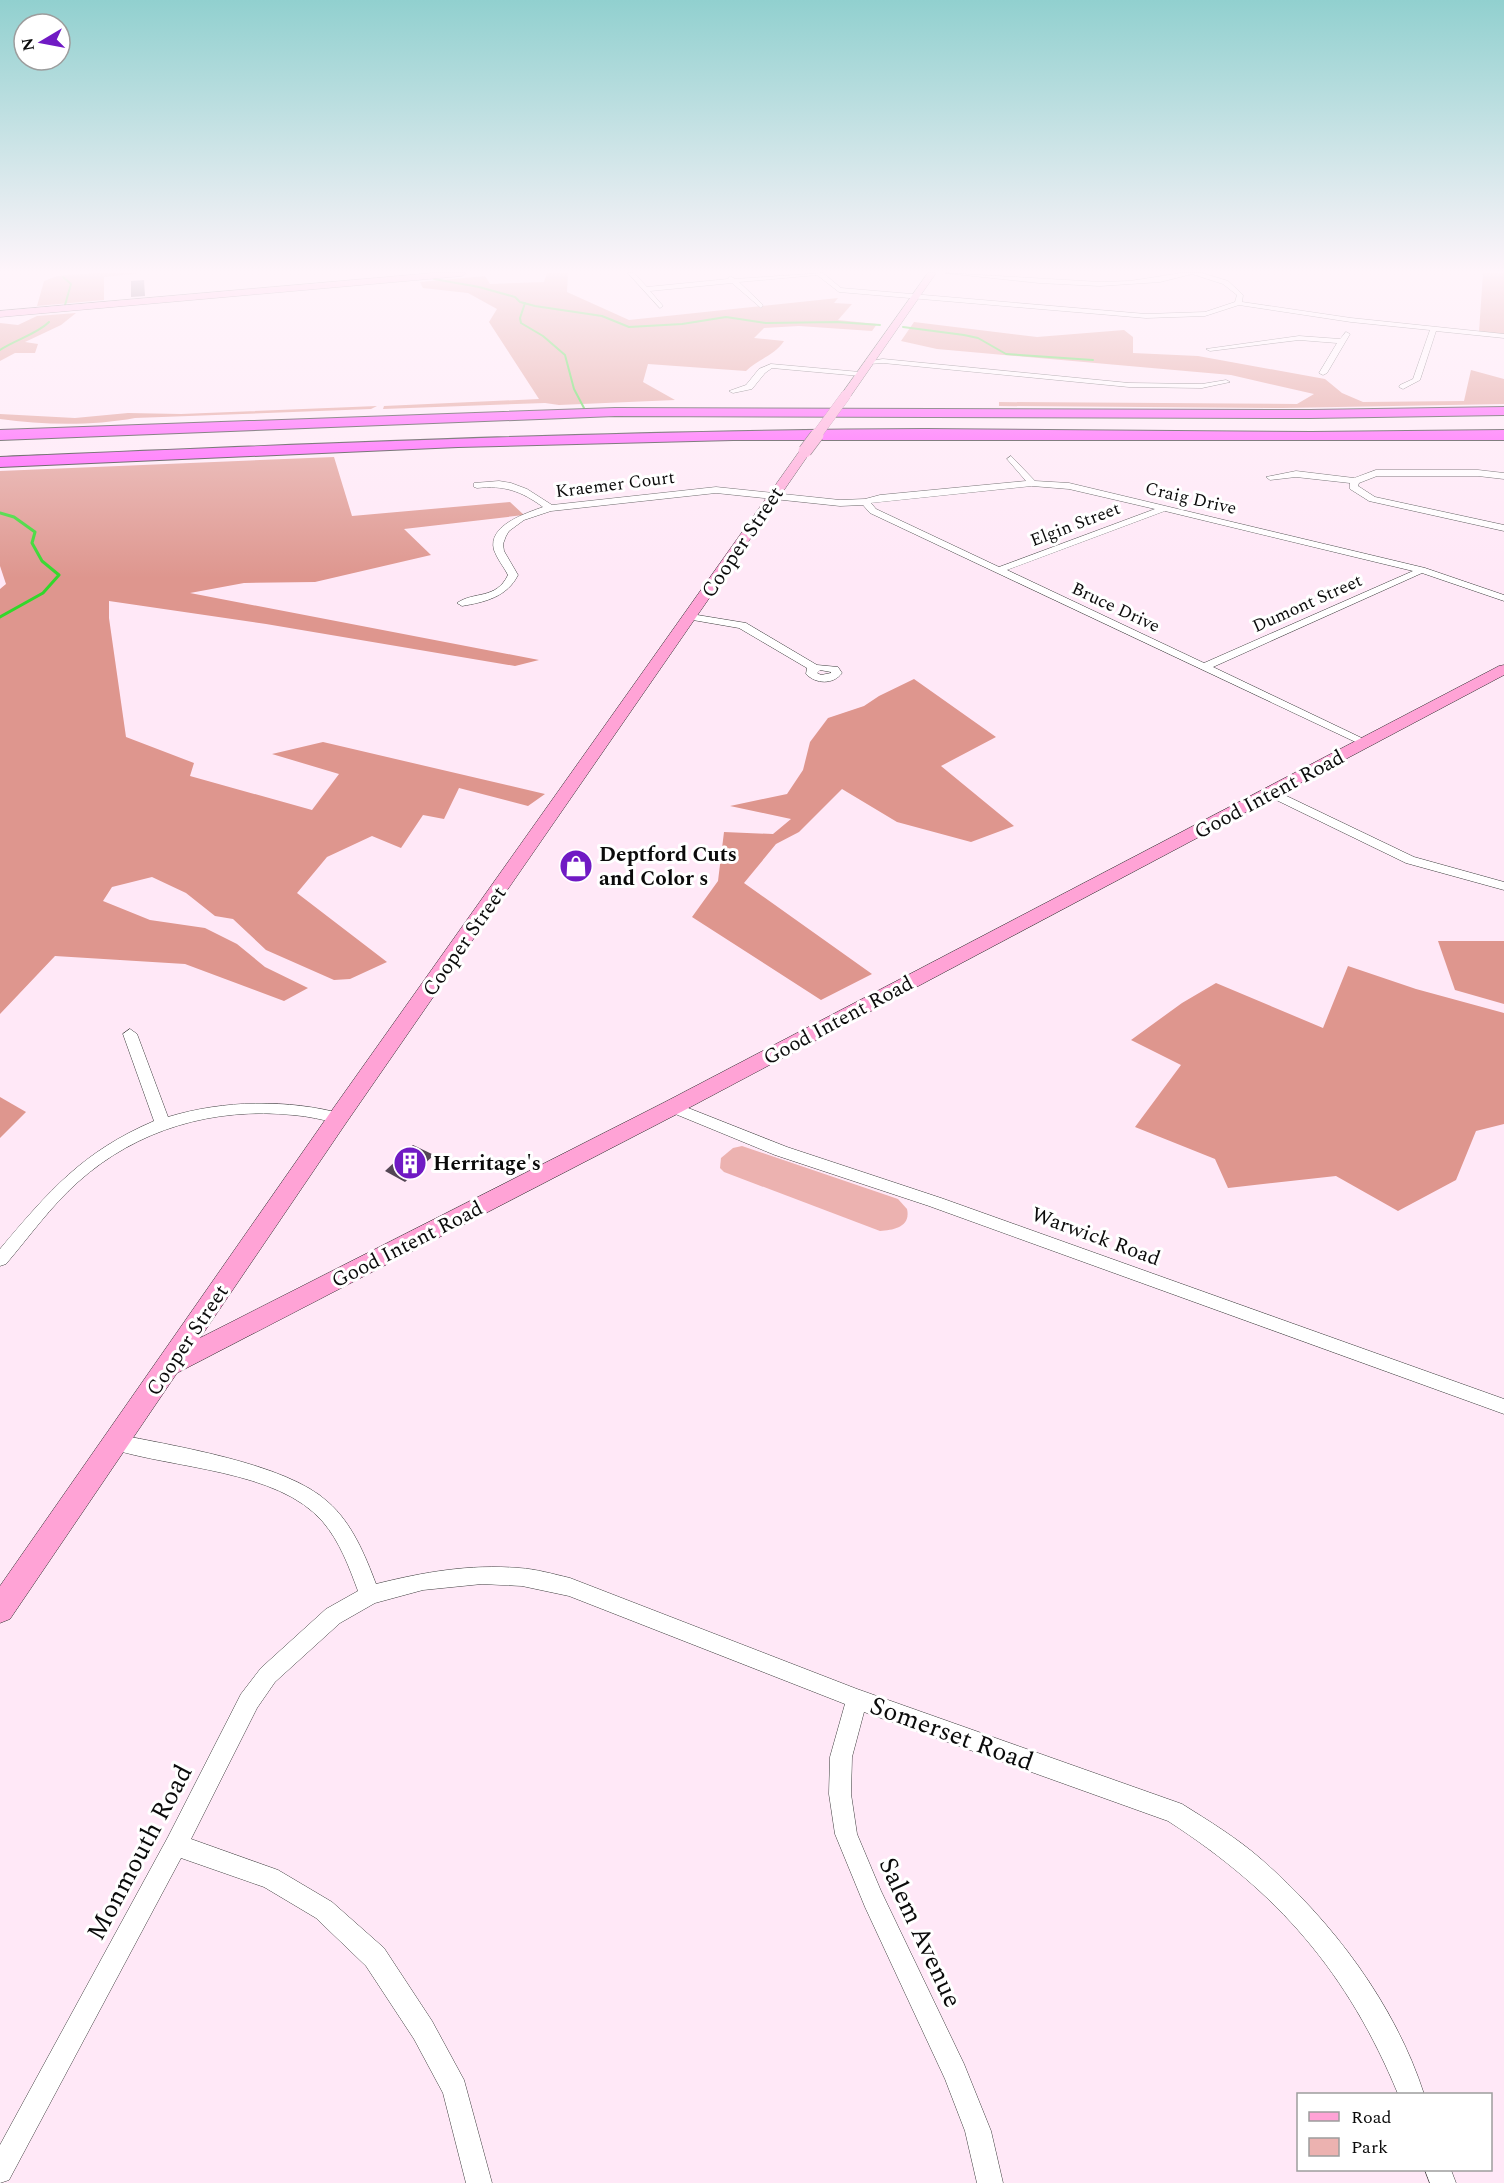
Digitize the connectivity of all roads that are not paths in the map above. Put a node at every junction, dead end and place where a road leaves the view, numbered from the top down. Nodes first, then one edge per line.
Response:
1 (759, 375) edge
2 (859, 375) edge
3 (1014, 375) edge
4 (1418, 375) edge
5 (1226, 382) dead end
6 (1403, 387) dead end
7 (733, 391) dead end
8 (1504, 411) edge
9 (0, 425) edge
10 (249, 425) junction
11 (0, 435) edge
12 (1504, 435) edge
13 (1011, 459) dead end
14 (0, 462) edge
15 (1504, 476) edge
16 (1270, 477) dead end
17 (1355, 481) junction
18 (1032, 483) junction
19 (477, 485) dead end
20 (774, 495) junction
21 (859, 502) junction
22 (550, 508) junction
23 (1164, 509) junction
24 (1504, 528) edge
25 (999, 570) junction
26 (1422, 570) junction
27 (1504, 598) edge
28 (462, 603) dead end
29 (691, 616) junction
30 (1205, 667) junction
31 (815, 668) dead end
32 (1504, 669) edge
33 (1364, 743) junction
34 (1272, 793) junction
35 (1504, 886) edge
36 (130, 1034) dead end
37 (673, 1107) junction
38 (339, 1118) junction
39 (163, 1124) junction
40 (0, 1260) edge
41 (170, 1365) junction
42 (1504, 1407) edge
43 (116, 1442) junction
44 (370, 1595) junction
45 (0, 1610) edge
46 (857, 1699) junction
47 (176, 1845) junction
48 (1411, 2093) edge
49 (0, 2171) edge
50 (479, 2183) edge
51 (990, 2183) edge

1 - 7 street
2 - 20 main road, Cooper Street, bridge
3 - 5 street
4 - 6 street
8 - 10 highway
9 - 10 highway
10 - 11 highway
12 - 14 highway
13 - 18 street
15 - 17 street
16 - 17 street
17 - 24 street
18 - 21 street, Craig Drive
18 - 23 street, Craig Drive
19 - 22 street
20 - 21 street
20 - 22 street, Kraemer Court
20 - 29 main road, Cooper Street
21 - 25 street, Bruce Drive
22 - 28 street, Kraemer Court
23 - 25 street, Elgin Street
23 - 26 street, Craig Drive
25 - 30 street, Bruce Drive
26 - 27 street, Craig Drive
26 - 30 street, Dumont Street
29 - 31 street
29 - 38 main road, Cooper Street
30 - 33 street, Bruce Drive
32 - 33 main road, Good Intent Road
33 - 34 main road, Good Intent Road
34 - 35 street
34 - 37 main road, Good Intent Road
36 - 39 street
37 - 41 main road, Good Intent Road
37 - 42 street, Warwick Road
38 - 39 street
38 - 41 main road, Cooper Street
39 - 40 street
41 - 43 main road, Cooper Street
43 - 44 street
43 - 45 main road, Cooper Street
44 - 46 street, Somerset Road
44 - 47 street, Monmouth Road
46 - 48 street, Somerset Road
46 - 51 street, Salem Avenue
47 - 49 street, Monmouth Road
47 - 50 street

